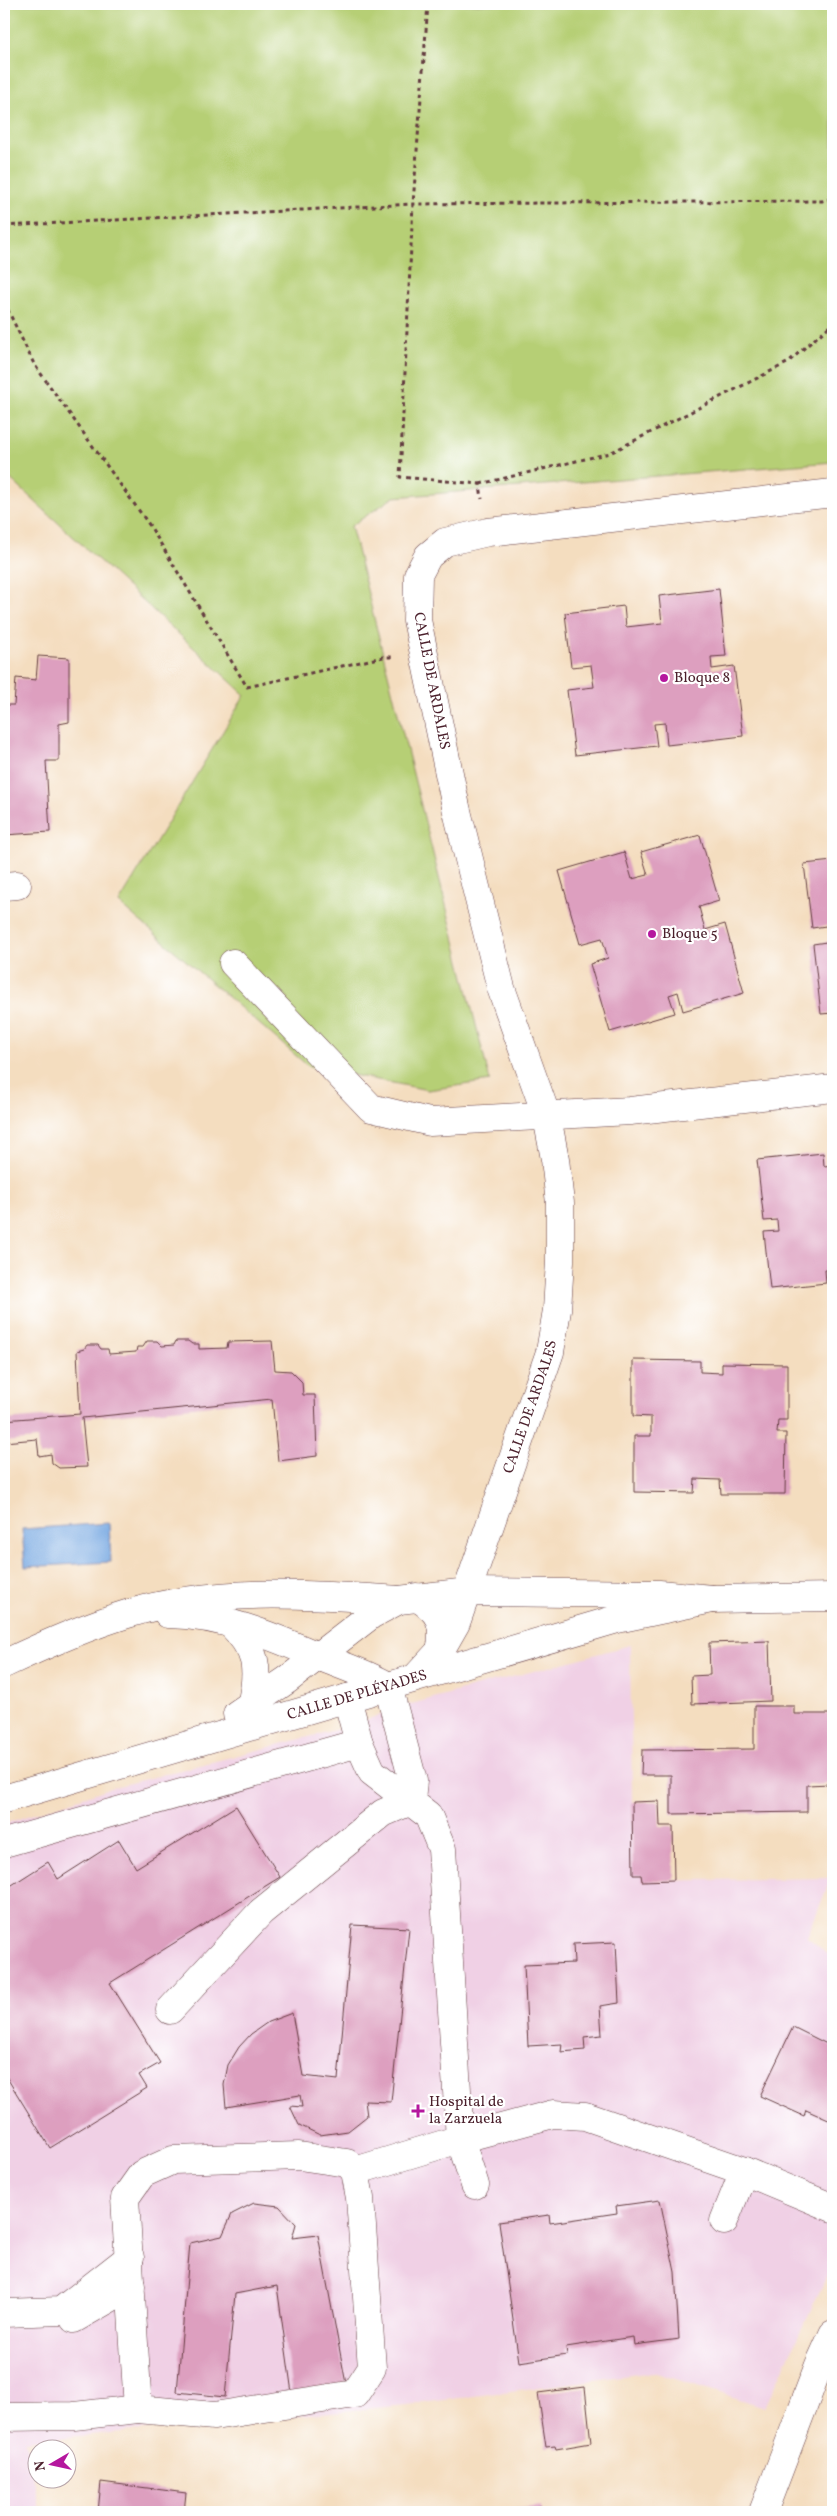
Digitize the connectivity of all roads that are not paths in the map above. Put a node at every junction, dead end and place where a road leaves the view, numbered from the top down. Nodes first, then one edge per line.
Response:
1 (833, 493) edge
2 (233, 963) dead end
3 (833, 1088) edge
4 (548, 1117) junction
5 (468, 1592) junction
6 (833, 1597) edge
7 (407, 1599) junction
8 (712, 1599) junction
9 (129, 1613) junction
10 (230, 1623) junction
11 (440, 1652) junction
12 (319, 1656) junction
13 (4, 1664) edge
14 (417, 1676) junction
15 (388, 1686) junction
16 (347, 1698) junction
17 (251, 1705) junction
18 (359, 1743) junction
19 (168, 1751) junction
20 (4, 1799) edge
21 (411, 1801) junction
22 (4, 1842) edge
23 (170, 2010) dead end
24 (460, 2139) junction
25 (355, 2171) junction
26 (744, 2171) junction
27 (475, 2185) dead end
28 (833, 2208) edge
29 (724, 2221) dead end
30 (130, 2257) junction
31 (131, 2286) junction
32 (61, 2311) junction
33 (4, 2313) edge
34 (833, 2334) edge
35 (138, 2409) junction
36 (4, 2417) edge
37 (763, 2512) edge

1 - 4 main road, CALLE DE ARDALES
2 - 4 main road
3 - 4 main road
4 - 5 main road, CALLE DE ARDALES
5 - 7 main road, CALLE DE PLÉYADES
5 - 8 main road, CALLE DE PLÉYADES
5 - 11 main road, CALLE DE ARDALES
6 - 8 main road, CALLE DE PLÉYADES
7 - 9 main road
7 - 11 main road
7 - 12 main road
8 - 14 main road, CALLE DE PLÉYADES
9 - 10 main road
9 - 13 main road
10 - 12 main road
10 - 17 main road
11 - 14 main road, CALLE DE ARDALES
12 - 15 main road
12 - 17 main road
14 - 15 main road, CALLE DE PLÉYADES
15 - 16 main road, CALLE DE PLÉYADES
15 - 21 main road
16 - 18 main road
16 - 19 main road, CALLE DE PLÉYADES
17 - 19 main road
18 - 21 main road
18 - 22 main road
19 - 20 main road, CALLE DE PLÉYADES
21 - 23 main road
21 - 24 main road
24 - 25 main road
24 - 26 main road
24 - 27 main road
25 - 30 main road
25 - 35 main road
26 - 28 main road
26 - 29 main road
30 - 31 main road
30 - 32 main road
31 - 32 main road
31 - 35 main road
32 - 33 main road
34 - 37 main road
35 - 36 main road

